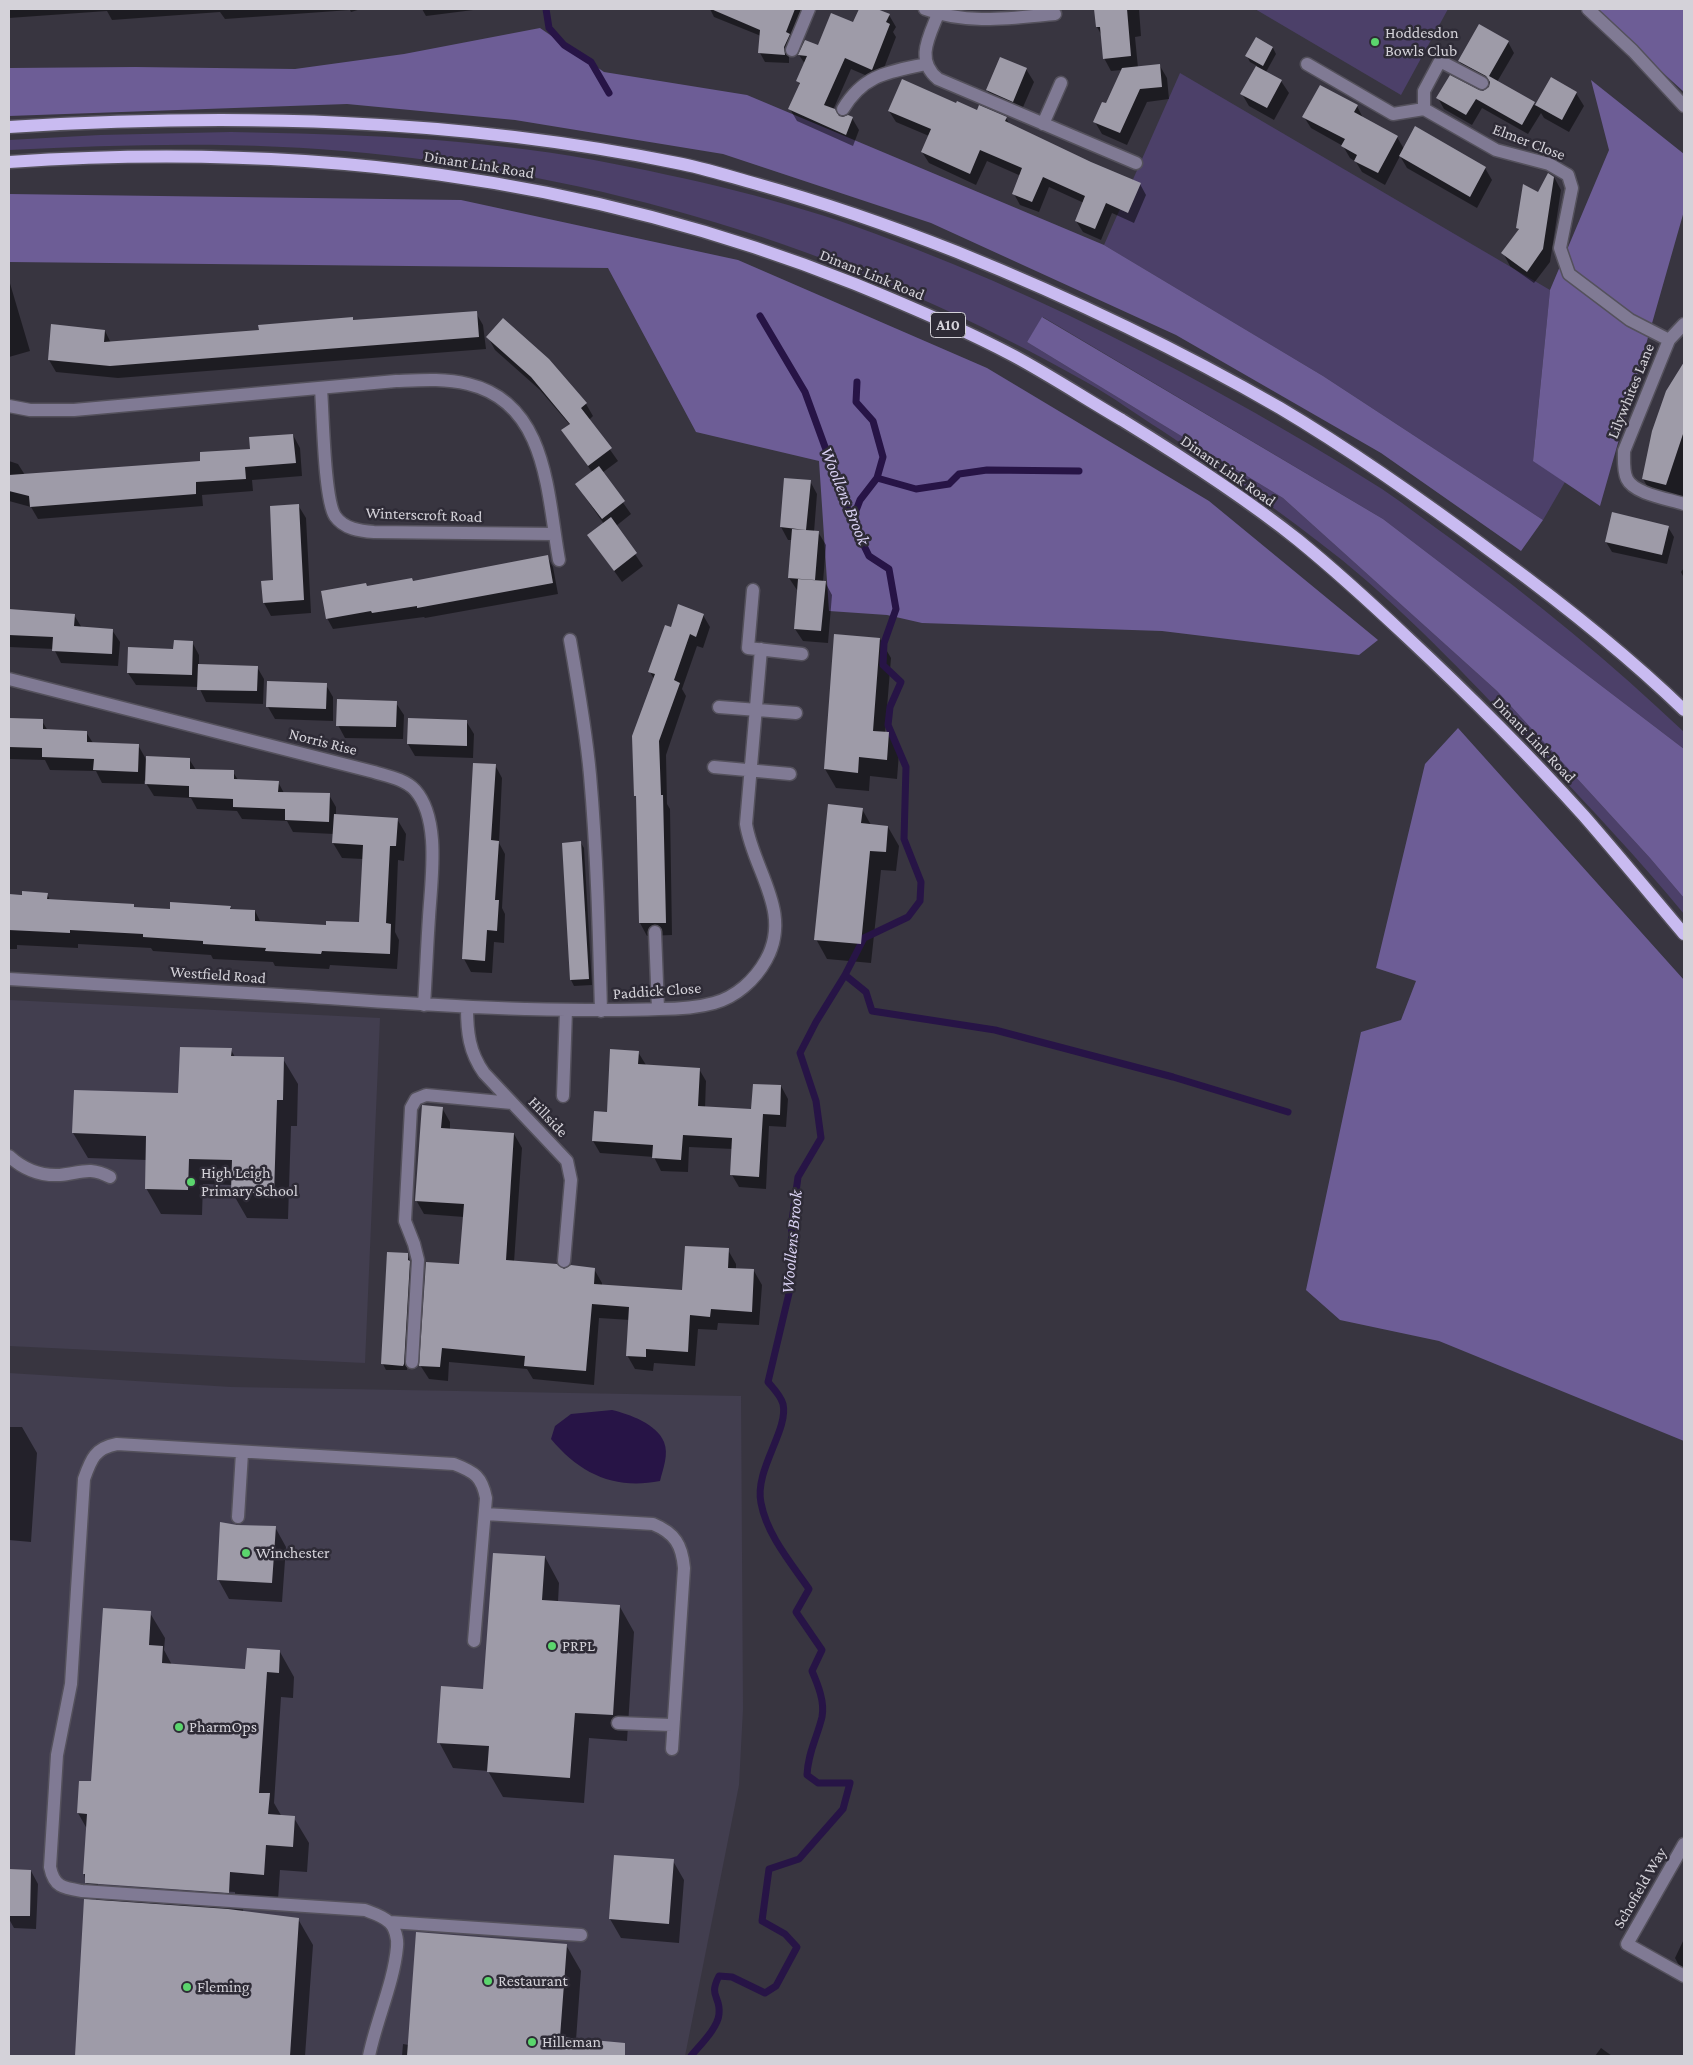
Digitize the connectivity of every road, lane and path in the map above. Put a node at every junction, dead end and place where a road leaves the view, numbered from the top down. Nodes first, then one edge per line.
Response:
1 (809, 9) edge
2 (925, 9) edge
3 (1588, 9) edge
4 (938, 14) junction
5 (1055, 14) dead end
6 (792, 50) dead end
7 (926, 64) junction
8 (1307, 64) dead end
9 (1060, 83) dead end
10 (1482, 83) dead end
11 (1684, 106) edge
12 (843, 108) dead end
13 (1424, 109) junction
14 (1043, 124) junction
15 (9, 128) edge
16 (9, 162) edge
17 (1136, 162) dead end
18 (1684, 324) edge
19 (1670, 340) junction
20 (321, 388) junction
21 (9, 406) edge
22 (1684, 504) edge
23 (554, 534) junction
24 (559, 560) dead end
25 (753, 590) dead end
26 (570, 640) dead end
27 (761, 649) junction
28 (802, 654) dead end
29 (9, 679) edge
30 (719, 708) dead end
31 (755, 710) junction
32 (1684, 710) edge
33 (796, 713) dead end
34 (714, 767) dead end
35 (750, 770) junction
36 (790, 774) dead end
37 (655, 932) dead end
38 (1684, 934) edge
39 (9, 979) edge
40 (424, 1004) junction
41 (467, 1007) junction
42 (566, 1010) junction
43 (658, 1010) junction
44 (601, 1011) junction
45 (562, 1096) dead end
46 (512, 1103) junction
47 (9, 1156) edge
48 (110, 1177) dead end
49 (564, 1261) dead end
50 (412, 1362) dead end
51 (242, 1453) junction
52 (485, 1514) junction
53 (238, 1517) dead end
54 (474, 1641) dead end
55 (618, 1723) dead end
56 (672, 1726) junction
57 (672, 1749) dead end
58 (1684, 1844) edge
59 (390, 1922) junction
60 (581, 1935) dead end
61 (1684, 1976) edge
62 (369, 2056) edge

1 - 6 street
2 - 4 street
3 - 11 street
4 - 5 street
4 - 7 street
7 - 12 street
7 - 14 street
8 - 13 street
9 - 14 street
10 - 13 street
13 - 19 street, Elmer Close
14 - 17 street
15 - 32 main road, Dinant Link Road
16 - 38 main road, Dinant Link Road / A10
18 - 19 street, Lilywhites Lane
19 - 22 street, Lilywhites Lane
20 - 21 street
20 - 23 street
20 - 23 street, Winterscroft Road
23 - 24 street
25 - 27 street
26 - 44 street
27 - 28 street
27 - 31 street, Paddick Close
29 - 40 street, Norris Rise
30 - 31 street
31 - 33 street
31 - 35 street, Paddick Close
34 - 35 street
35 - 36 street
35 - 43 street, Paddick Close
37 - 43 street
39 - 40 street, Westfield Road
40 - 41 street, Paddick Close
41 - 42 street, Paddick Close
41 - 46 street, Hillside
42 - 44 street, Paddick Close
42 - 45 street
43 - 44 street, Paddick Close
46 - 49 street, Hillside
46 - 50 street
47 - 48 street
51 - 52 street
51 - 53 street
51 - 59 street
52 - 54 street
52 - 56 street
55 - 56 street
56 - 57 street
58 - 61 street, Schofield Way
59 - 60 street
59 - 62 street

